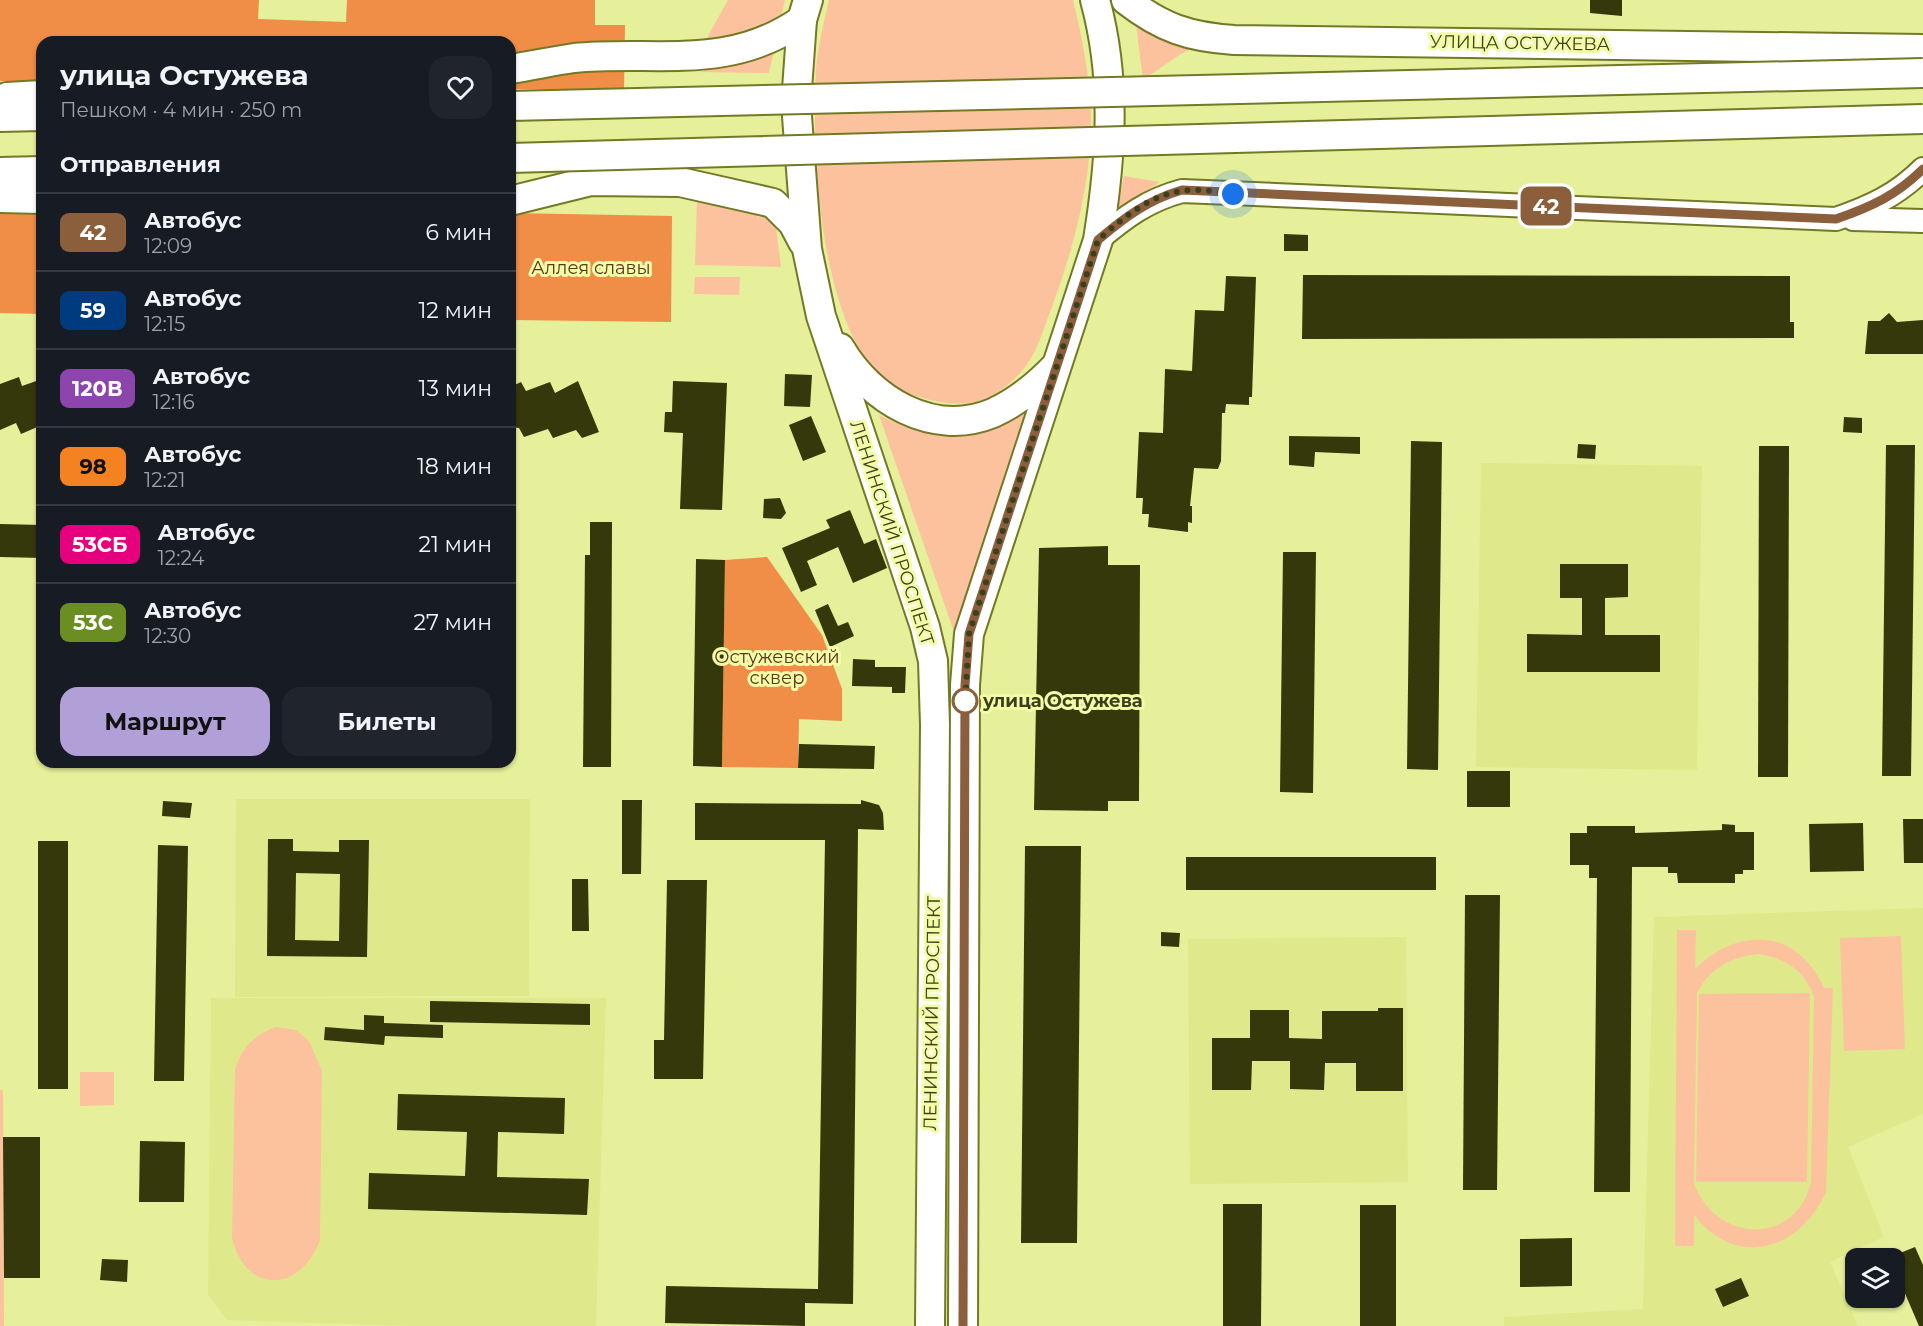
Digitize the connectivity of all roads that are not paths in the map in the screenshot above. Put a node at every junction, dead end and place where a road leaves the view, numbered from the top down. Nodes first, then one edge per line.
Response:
1 (1095, 0) edge
2 (1126, 0) edge
3 (805, 10) edge
4 (1923, 49) edge
5 (516, 68) edge
6 (1923, 73) edge
7 (36, 95) edge
8 (0, 100) edge
9 (516, 106) edge
10 (0, 117) edge
11 (36, 117) edge
12 (1923, 119) edge
13 (516, 158) edge
14 (1923, 169) edge
15 (36, 171) edge
16 (0, 172) edge
17 (0, 198) edge
18 (36, 199) edge
19 (516, 200) edge
20 (1836, 219) junction
21 (1923, 221) edge
22 (1098, 240) junction
23 (807, 249) junction
24 (821, 315) junction
25 (1057, 365) junction
26 (930, 1326) edge
27 (963, 1326) edge

1 - 22 main road, ЛЕНИНСКИЙ ПРОСПЕКТ
2 - 4 main road, УЛИЦА ОСТУЖЕВА
3 - 5 main road
3 - 23 main road, ЛЕНИНСКИЙ ПРОСПЕКТ
6 - 9 main road, bridge
7 - 8 main road
10 - 11 main road
12 - 13 main road, bridge
14 - 20 street
15 - 16 main road
17 - 18 main road
19 - 23 main road
20 - 21 street
20 - 22 street
22 - 25 main road, ЛЕНИНСКИЙ ПРОСПЕКТ
23 - 24 main road, ЛЕНИНСКИЙ ПРОСПЕКТ
24 - 25 main road
24 - 26 main road, ЛЕНИНСКИЙ ПРОСПЕКТ
25 - 27 main road, ЛЕНИНСКИЙ ПРОСПЕКТ

